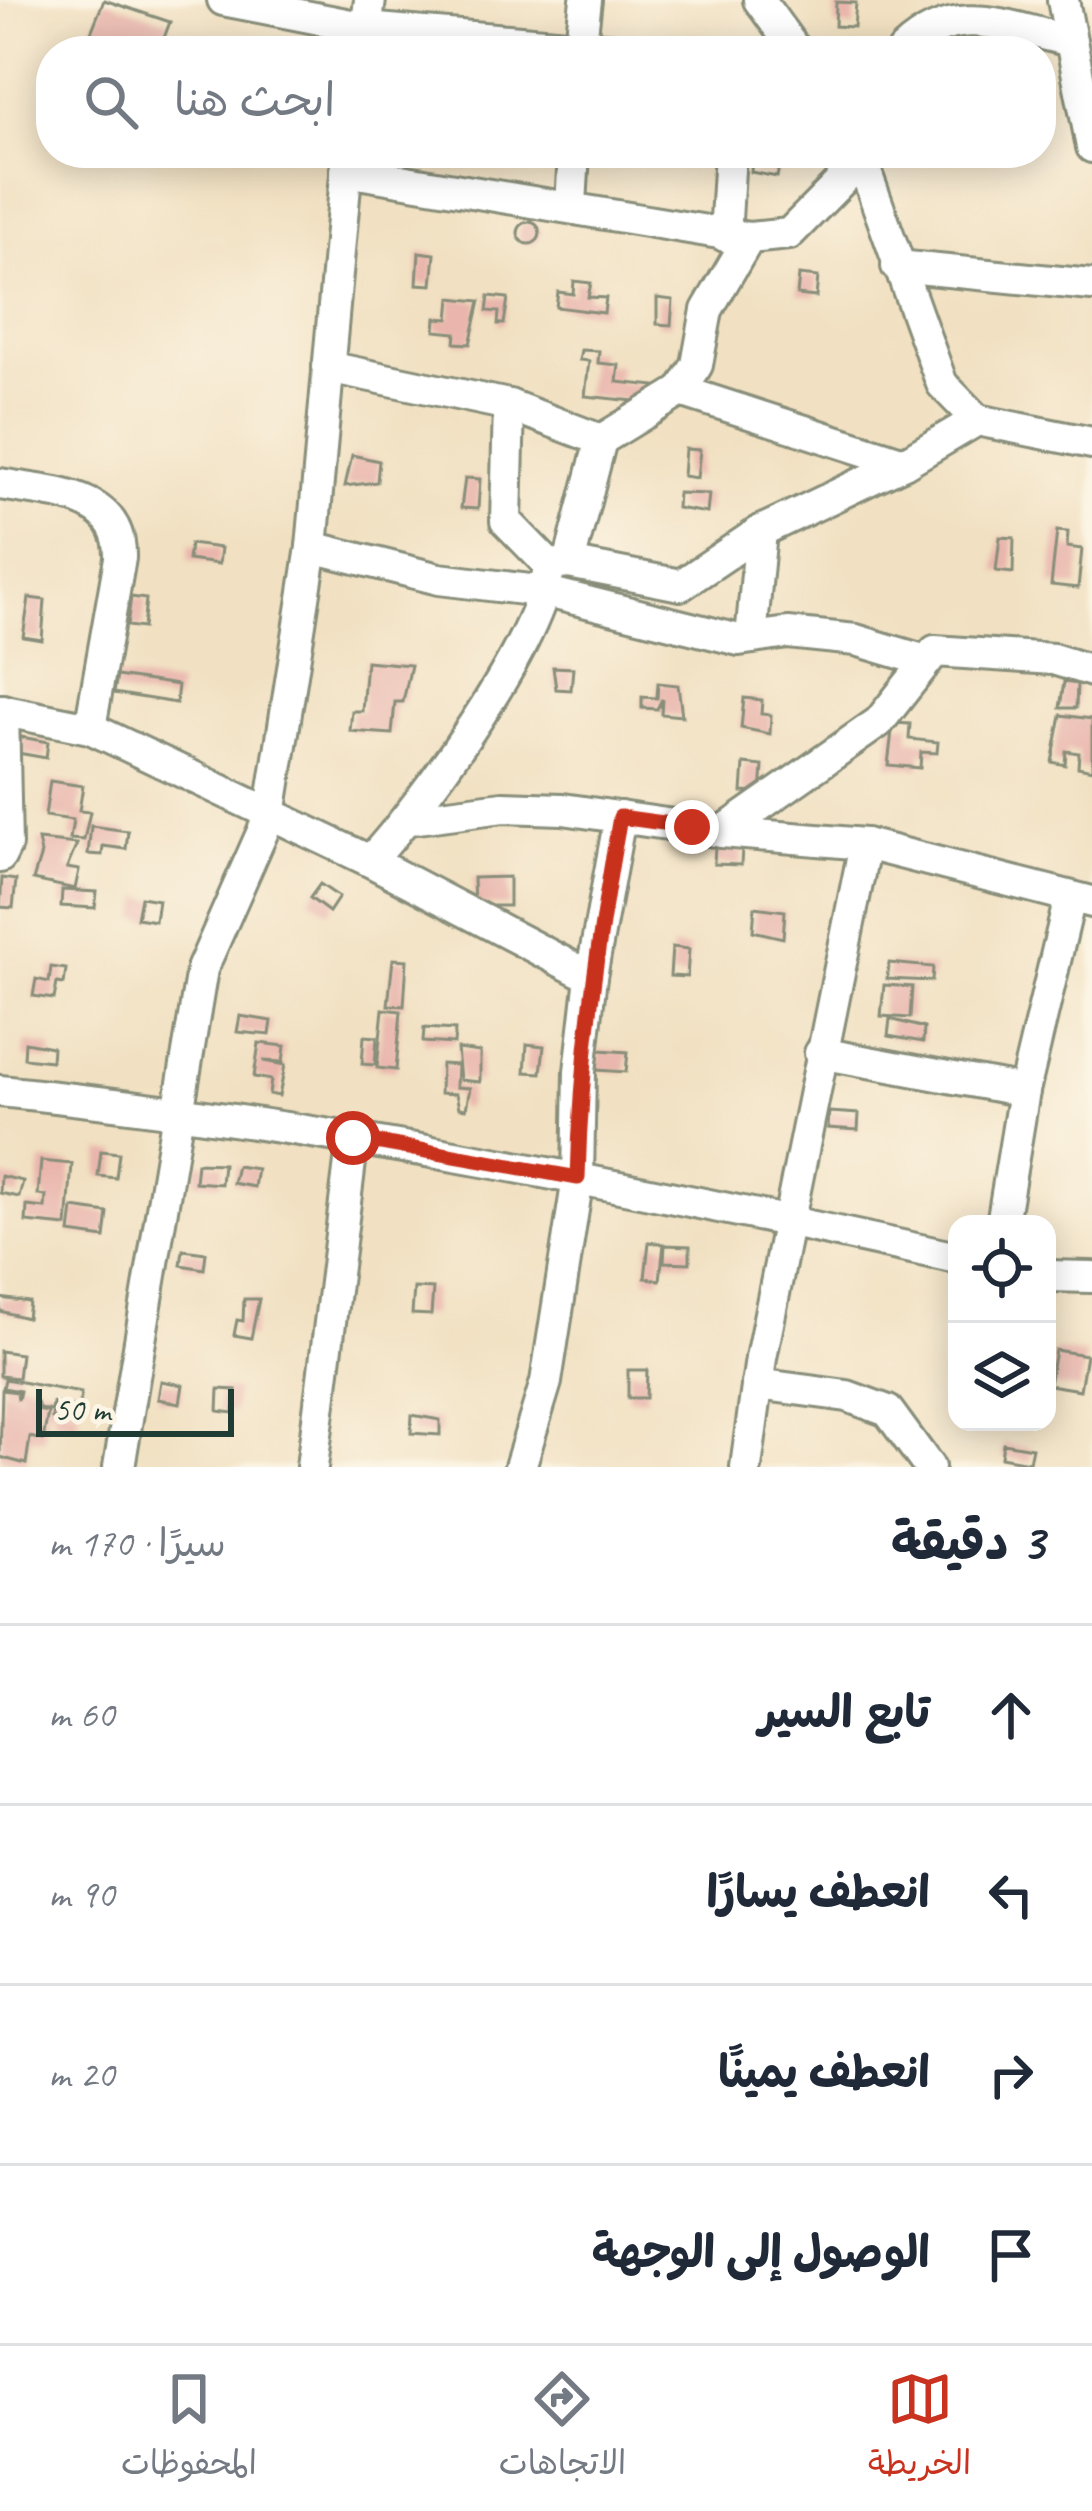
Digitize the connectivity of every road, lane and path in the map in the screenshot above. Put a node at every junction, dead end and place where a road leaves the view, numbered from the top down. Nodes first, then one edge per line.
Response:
1 (223, 0) edge
2 (586, 0) edge
3 (759, 0) edge
4 (1064, 0) edge
5 (366, 26) edge
6 (459, 36) edge
7 (582, 36) edge
8 (785, 36) edge
9 (920, 36) edge
10 (1048, 36) edge
11 (1056, 38) edge
12 (1072, 41) junction
13 (1092, 147) edge
14 (346, 168) edge
15 (378, 168) edge
16 (573, 168) edge
17 (731, 168) edge
18 (851, 168) edge
19 (865, 168) edge
20 (571, 205) junction
21 (737, 237) junction
22 (897, 266) junction
23 (1092, 285) edge
24 (328, 368) junction
25 (680, 391) junction
26 (509, 405) junction
27 (977, 420) junction
28 (601, 440) junction
29 (1092, 443) edge
30 (904, 463) junction
31 (0, 484) edge
32 (761, 531) junction
33 (312, 547) junction
34 (555, 573) junction
35 (681, 586) junction
36 (670, 624) junction
37 (751, 638) junction
38 (922, 660) junction
39 (1092, 671) edge
40 (1, 710) edge
41 (90, 728) junction
42 (270, 815) junction
43 (620, 817) junction
44 (409, 820) junction
45 (722, 832) junction
46 (865, 844) junction
47 (0, 857) edge
48 (370, 861) junction
49 (1081, 900) edge
50 (591, 977) junction
51 (820, 1053) junction
52 (0, 1091) edge
53 (1024, 1091) junction
54 (180, 1109) junction
55 (353, 1138) junction
56 (578, 1178) junction
57 (1003, 1215) edge
58 (788, 1221) junction
59 (948, 1256) edge
60 (1056, 1276) edge
61 (1092, 1277) edge
62 (757, 1384) junction
63 (119, 1467) edge
64 (312, 1467) edge
65 (520, 1467) edge
66 (746, 1467) edge
67 (929, 1467) edge

1 - 5 street
2 - 7 street
3 - 8 street
4 - 12 street
5 - 6 street
9 - 10 street
11 - 12 street
12 - 13 street
14 - 24 street
15 - 20 street
16 - 20 street
17 - 21 street
18 - 21 street
19 - 22 street
20 - 21 street
21 - 25 street
22 - 23 street
22 - 27 street
24 - 26 street
24 - 33 street
25 - 28 street
25 - 30 street
26 - 28 street
26 - 34 street
27 - 29 street
27 - 30 street
28 - 34 street
30 - 32 street
31 - 41 street
32 - 35 street
32 - 37 street
33 - 34 street
33 - 42 street
34 - 35 street
34 - 36 street
34 - 44 street
35 - 36 street
36 - 37 street
37 - 38 street
38 - 39 street
38 - 45 street
40 - 41 street
40 - 47 street
41 - 42 street
42 - 48 street
42 - 54 street
43 - 44 street
43 - 45 street
43 - 50 street
44 - 48 street
45 - 46 street
46 - 49 street
46 - 51 street
48 - 50 street
49 - 53 street
50 - 56 street
51 - 53 street
51 - 58 street
52 - 54 street
53 - 57 street
54 - 55 street
54 - 63 street
55 - 56 street
55 - 64 street
56 - 58 street
56 - 65 street
58 - 59 street
58 - 62 street
60 - 61 street
62 - 66 street
62 - 67 street

